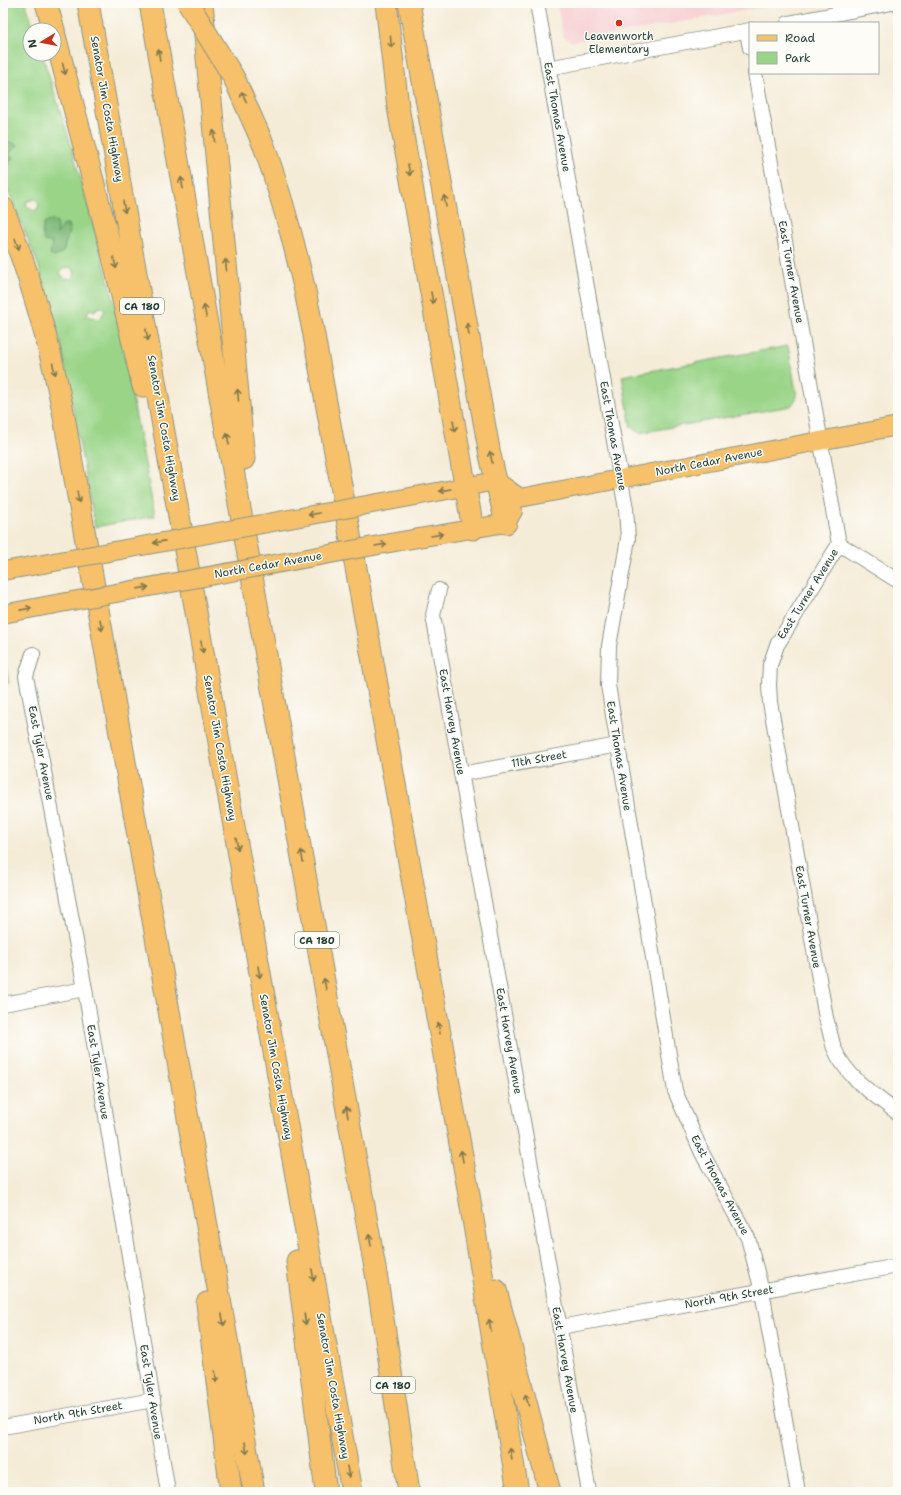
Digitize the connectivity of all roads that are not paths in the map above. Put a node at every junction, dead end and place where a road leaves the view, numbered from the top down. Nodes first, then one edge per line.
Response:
1 (46, 3) edge
2 (88, 3) edge
3 (150, 3) edge
4 (188, 3) edge
5 (202, 3) edge
6 (386, 3) edge
7 (409, 3) edge
8 (537, 3) edge
9 (892, 3) edge
10 (51, 22) edge
11 (793, 22) edge
12 (748, 31) edge
13 (62, 62) edge
14 (548, 68) junction
15 (755, 74) edge
16 (3, 208) edge
17 (898, 426) edge
18 (822, 440) junction
19 (621, 479) junction
20 (496, 481) junction
21 (465, 487) junction
22 (520, 498) junction
23 (506, 522) junction
24 (473, 528) junction
25 (839, 544) junction
26 (3, 571) edge
27 (898, 581) edge
28 (439, 590) dead end
29 (257, 601) junction
30 (195, 608) junction
31 (3, 614) edge
32 (33, 654) dead end
33 (618, 745) junction
34 (461, 774) junction
35 (85, 989) junction
36 (3, 1004) edge
37 (267, 1016) junction
38 (173, 1033) junction
39 (898, 1113) edge
40 (467, 1183) junction
41 (898, 1266) edge
42 (377, 1279) junction
43 (762, 1291) junction
44 (560, 1327) junction
45 (153, 1400) junction
46 (3, 1427) edge
47 (168, 1492) edge
48 (231, 1492) edge
49 (254, 1492) edge
50 (326, 1492) edge
51 (352, 1492) edge
52 (409, 1492) edge
53 (423, 1492) edge
54 (518, 1492) edge
55 (550, 1492) edge
56 (589, 1492) edge
57 (798, 1492) edge

1 - 10 highway
2 -> 30 highway, Senator Jim Costa Highway / CA 180
29 -> 3 highway, CA 180
40 -> 4 highway, bridge
29 -> 5 highway
6 -> 21 highway
20 -> 7 highway
8 - 14 street, East Thomas Avenue
9 - 11 street
12 - 14 street
13 -> 30 highway
14 - 19 street, East Thomas Avenue
15 - 18 street, East Turner Avenue
16 -> 38 highway
17 - 18 main road, North Cedar Avenue
18 - 19 main road, North Cedar Avenue
18 - 25 street, East Turner Avenue
19 - 22 main road, North Cedar Avenue
19 - 33 street, East Thomas Avenue
20 - 21 main road
20 - 22 main road
20 - 23 highway
21 - 24 highway
21 -> 26 main road, bridge
22 - 23 main road
23 - 24 main road, North Cedar Avenue
31 -> 24 main road, North Cedar Avenue, bridge
25 - 27 street
25 - 39 street, East Turner Avenue
28 - 34 street, East Harvey Avenue
42 -> 29 highway, CA 180
30 -> 37 highway, Senator Jim Costa Highway / CA 180
32 - 35 street, East Tyler Avenue
33 - 34 street, 11th Street
33 - 43 street, East Thomas Avenue
34 - 44 street, East Harvey Avenue
35 - 36 street
35 - 45 street, East Tyler Avenue
37 -> 50 highway
37 -> 51 highway, Senator Jim Costa Highway / CA 180
38 -> 48 highway
38 -> 49 highway
54 -> 40 highway
55 -> 40 highway
41 - 43 street, North 9th Street
42 - 52 highway, CA 180
42 - 53 highway
43 - 44 street, North 9th Street
43 - 57 street, East Thomas Avenue
44 - 56 street, East Harvey Avenue
45 - 46 street, North 9th Street
45 - 47 street, East Tyler Avenue

